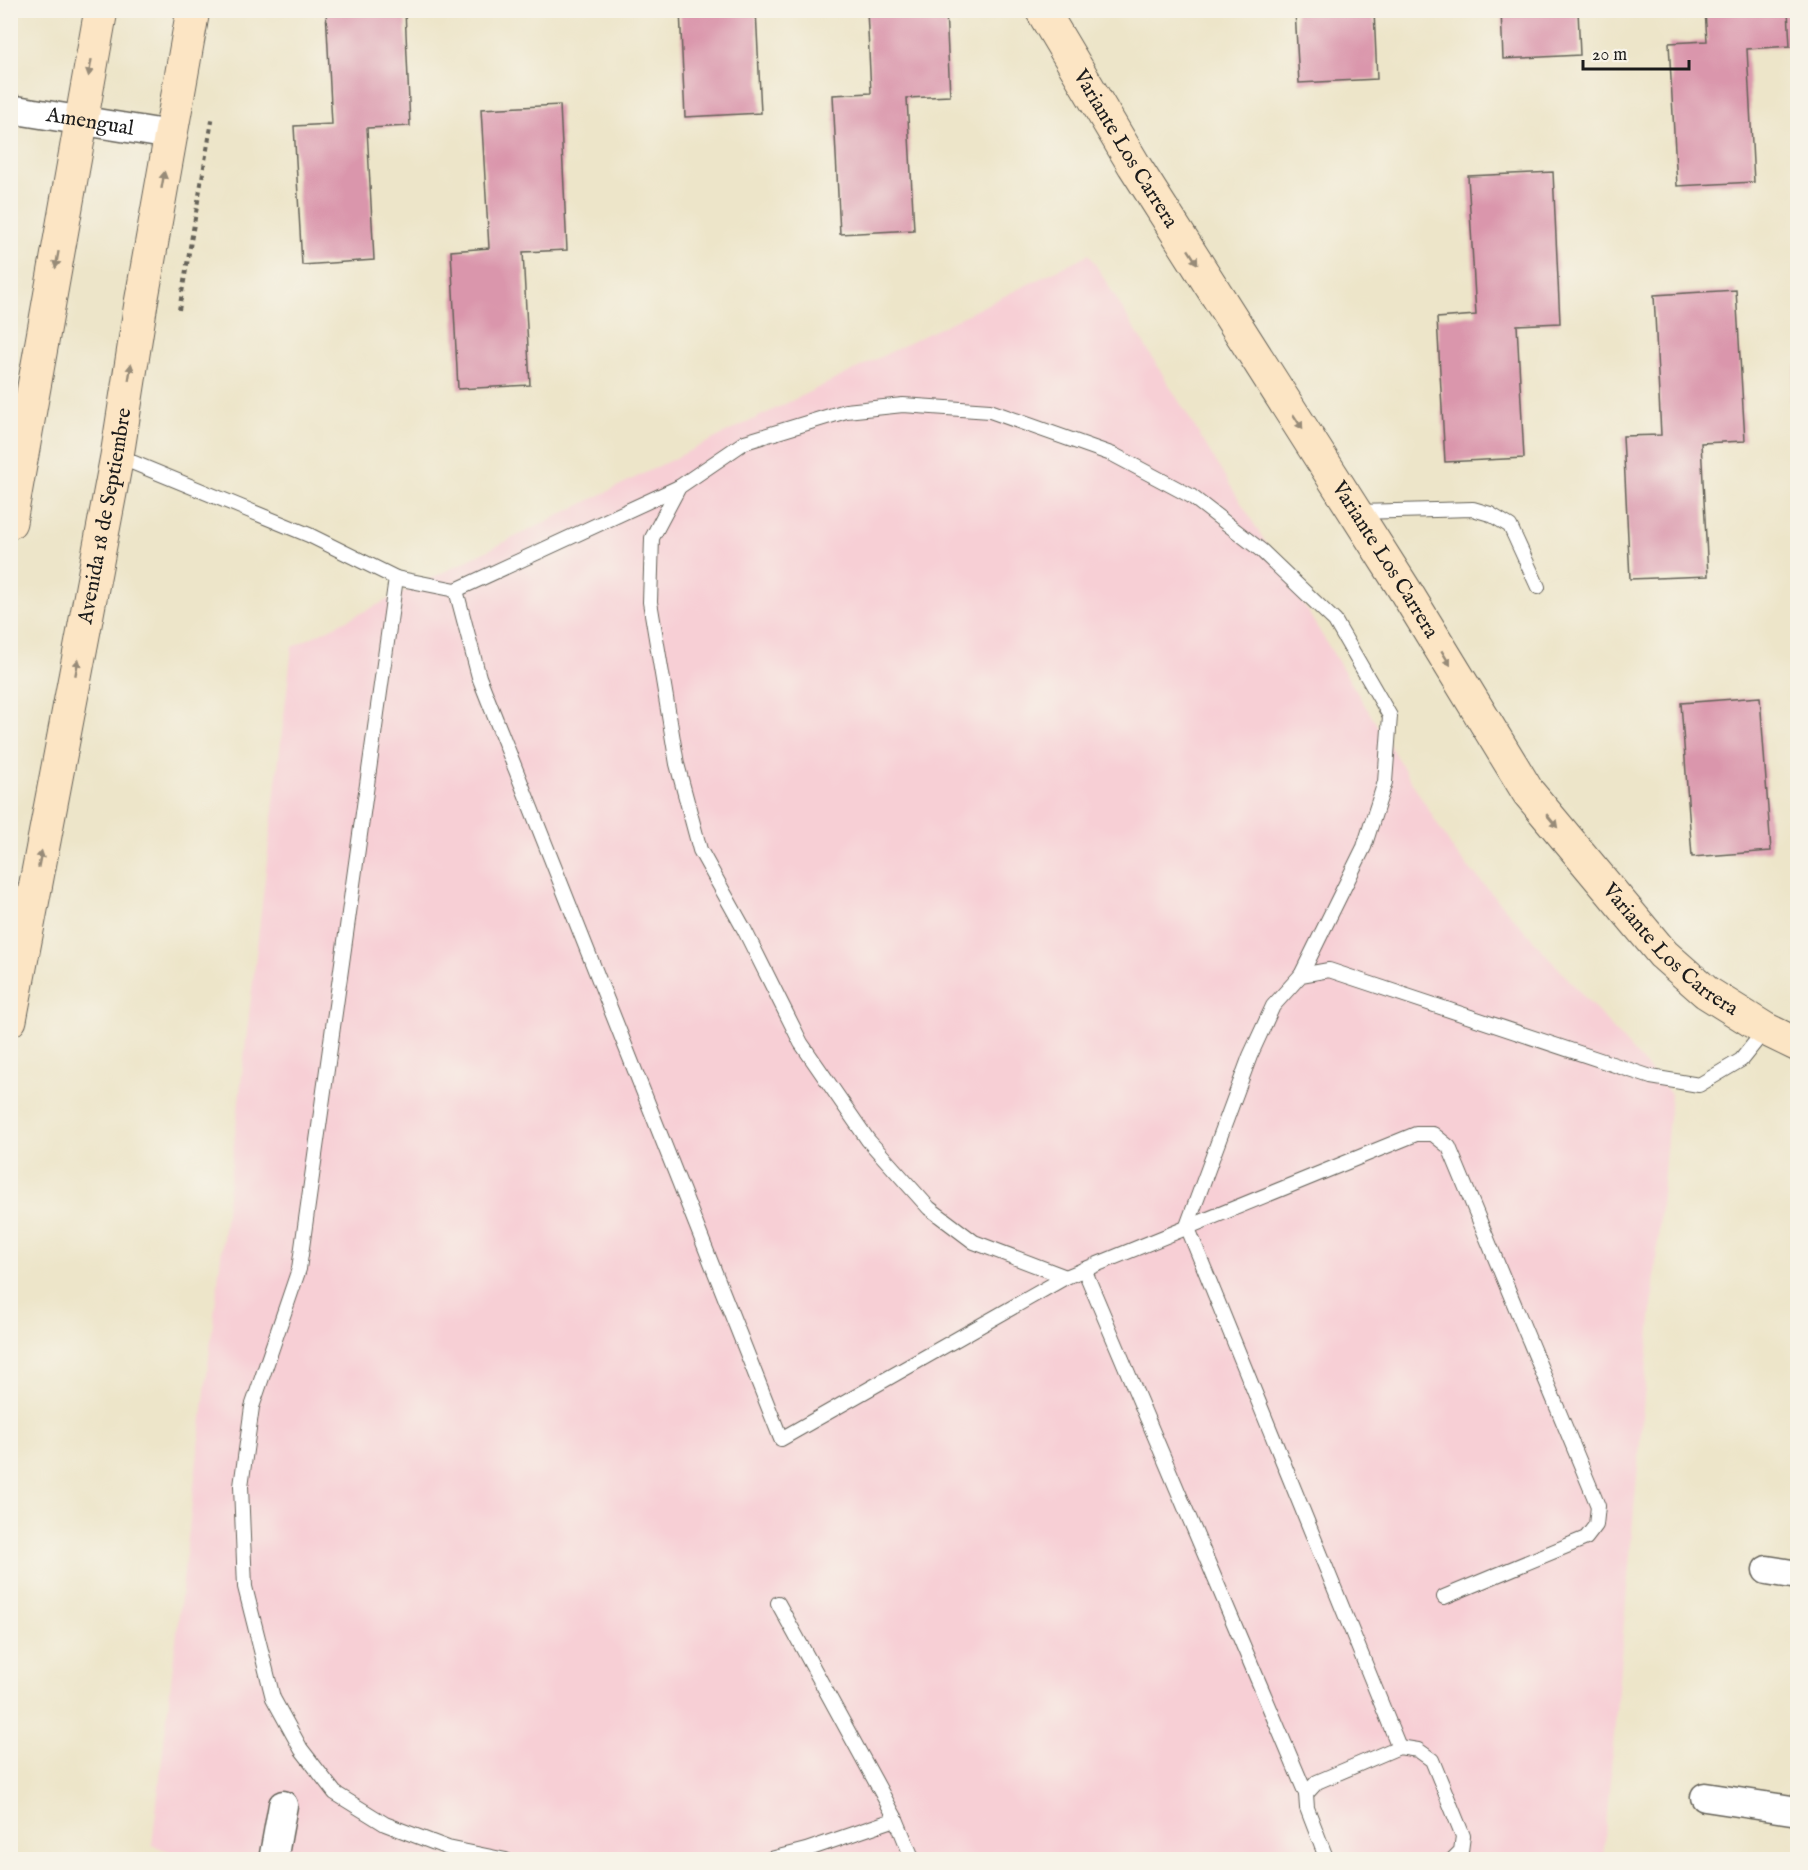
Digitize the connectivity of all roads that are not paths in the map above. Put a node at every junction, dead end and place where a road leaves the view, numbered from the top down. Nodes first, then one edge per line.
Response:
1 (101, 10) edge
2 (193, 10) edge
3 (1042, 10) edge
4 (10, 109) edge
5 (81, 119) junction
6 (171, 135) junction
7 (117, 456) junction
8 (679, 487) junction
9 (1355, 512) junction
10 (10, 522) edge
11 (396, 578) junction
12 (1538, 587) dead end
13 (456, 590) junction
14 (21, 906) edge
15 (1301, 975) junction
16 (10, 1020) edge
17 (1765, 1029) junction
18 (1797, 1045) edge
19 (1187, 1226) junction
20 (1084, 1269) junction
21 (1066, 1276) junction
22 (1767, 1570) dead end
23 (1797, 1575) edge
24 (1444, 1597) dead end
25 (778, 1603) dead end
26 (1399, 1747) junction
27 (1306, 1794) junction
28 (1706, 1797) dead end
29 (283, 1805) dead end
30 (1797, 1811) edge
31 (896, 1819) junction
32 (273, 1860) edge
33 (506, 1860) edge
34 (766, 1860) edge
35 (913, 1860) edge
36 (1327, 1860) edge
37 (1452, 1860) edge

1 -> 5 street
2 - 6 street, Avenida 18 de Septiembre
3 -> 9 street, Variante Los Carrera
4 - 5 street, Amengual
5 - 6 street, Amengual
5 -> 10 street
7 -> 6 street, Avenida 18 de Septiembre
7 - 11 lane
14 -> 7 street, Avenida 18 de Septiembre
8 - 13 lane
8 - 15 lane
8 - 21 lane
9 - 12 lane
9 -> 17 street, Variante Los Carrera
11 - 13 lane
11 - 33 lane
13 - 21 lane
14 - 16 street, Avenida 18 de Septiembre
15 - 17 lane
15 - 19 lane
17 - 18 street, Variante Los Carrera
19 - 20 lane
19 - 24 lane
19 - 26 lane
20 - 21 lane
20 - 27 lane
22 - 23 street
25 - 31 lane
26 - 27 lane
26 - 37 lane
27 - 36 lane
28 - 30 street
29 - 32 street
31 - 34 lane
31 - 35 lane

